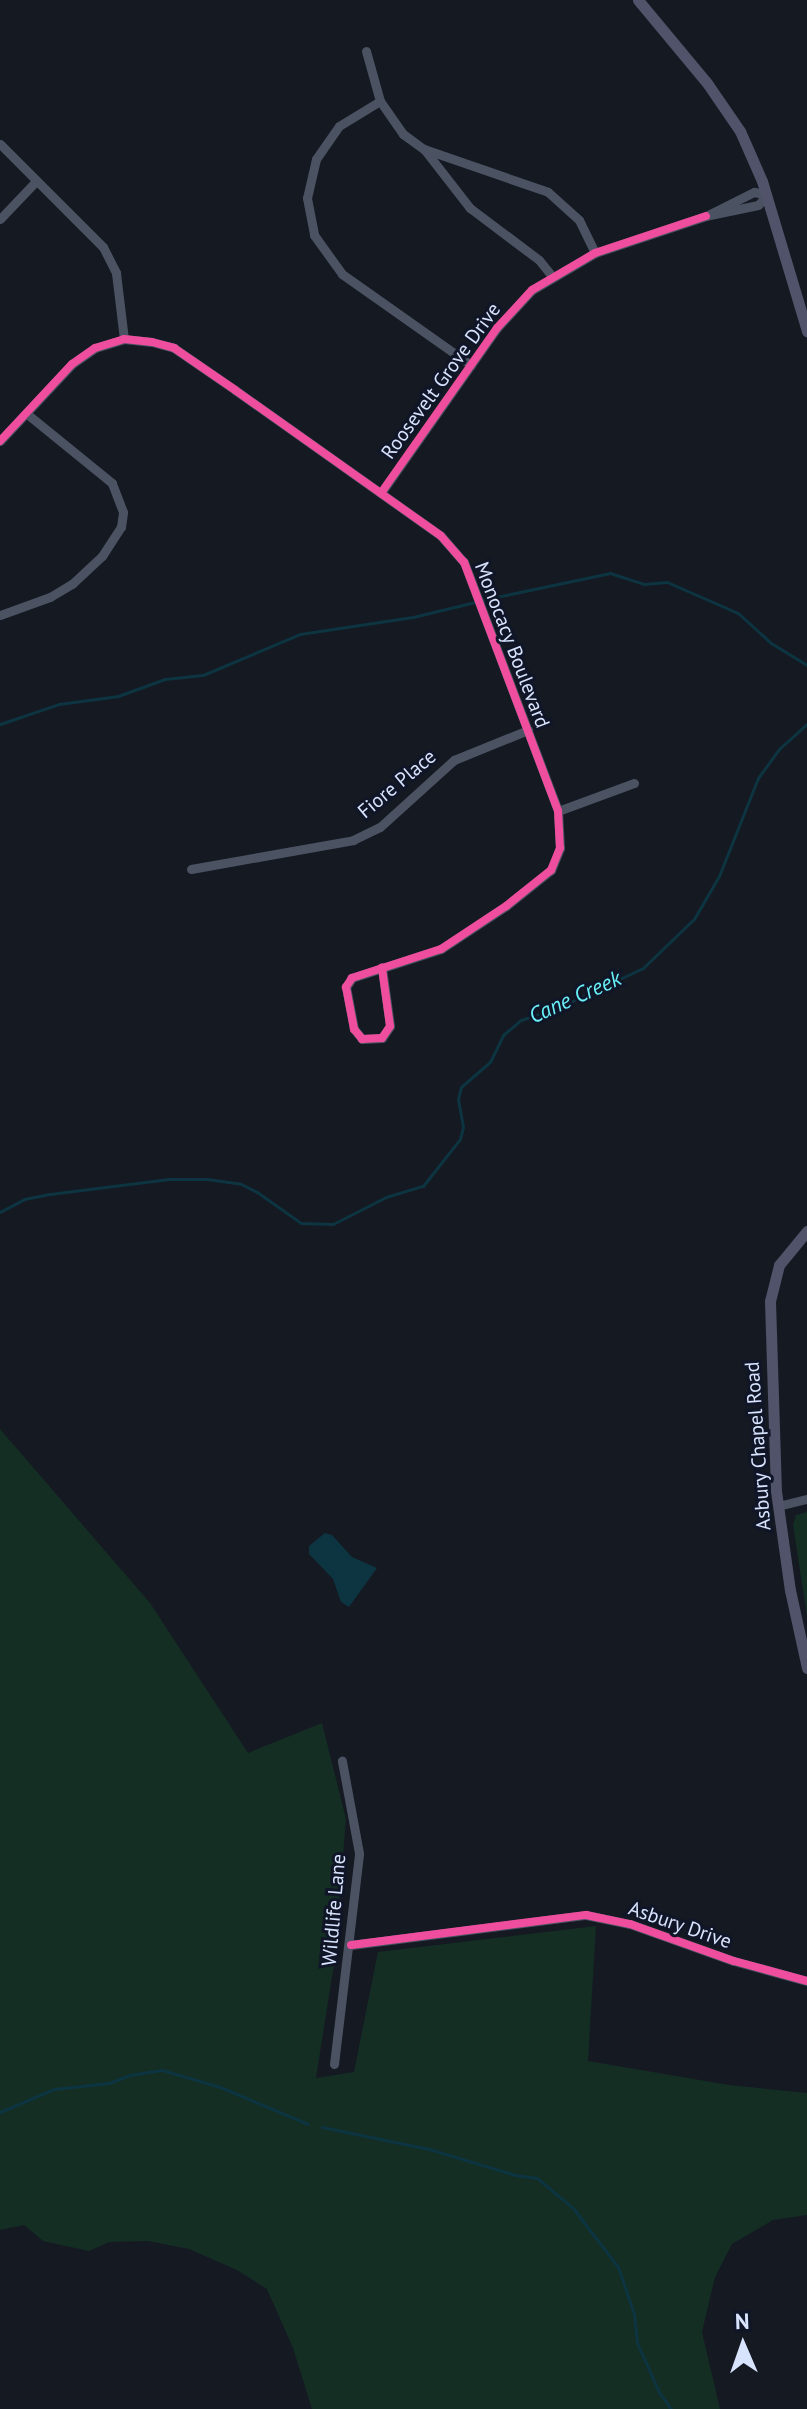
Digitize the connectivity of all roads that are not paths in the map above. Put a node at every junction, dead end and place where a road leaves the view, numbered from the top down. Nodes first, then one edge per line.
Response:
1 (638, 0) edge
2 (366, 51) dead end
3 (380, 101) junction
4 (0, 144) edge
5 (424, 149) junction
6 (36, 181) junction
7 (767, 195) junction
8 (0, 219) edge
9 (595, 253) junction
10 (552, 276) junction
11 (807, 331) edge
12 (124, 339) junction
13 (471, 365) junction
14 (27, 414) junction
15 (0, 441) edge
16 (381, 493) junction
17 (0, 615) edge
18 (528, 730) junction
19 (634, 783) dead end
20 (558, 811) junction
21 (191, 869) dead end
22 (382, 968) junction
23 (807, 1231) edge
24 (807, 1499) edge
25 (778, 1506) junction
26 (807, 1668) edge
27 (342, 1761) dead end
28 (351, 1945) junction
29 (807, 1981) edge
30 (334, 2064) dead end

1 - 7 main road
2 - 3 street
3 - 5 street
3 - 13 street
4 - 6 street
5 - 9 street
5 - 10 street
6 - 8 street
6 - 12 street
7 - 9 street, Roosevelt Grove Drive
7 - 11 main road
9 - 10 street, Roosevelt Grove Drive
10 - 13 street, Roosevelt Grove Drive
12 - 14 street
12 - 16 street, Monocacy Boulevard
13 - 16 street, Roosevelt Grove Drive
14 - 15 street
14 - 17 street
16 - 18 street, Monocacy Boulevard
18 - 20 street, Monocacy Boulevard
18 - 21 street, Fiore Place
19 - 20 street
20 - 22 street, Monocacy Boulevard
22 - 22 street, Monocacy Boulevard
23 - 25 main road, Asbury Chapel Road
24 - 25 street
25 - 26 main road, Asbury Chapel Road
27 - 28 street, Wildlife Lane
28 - 29 street, Asbury Drive
28 - 30 street, Wildlife Lane

